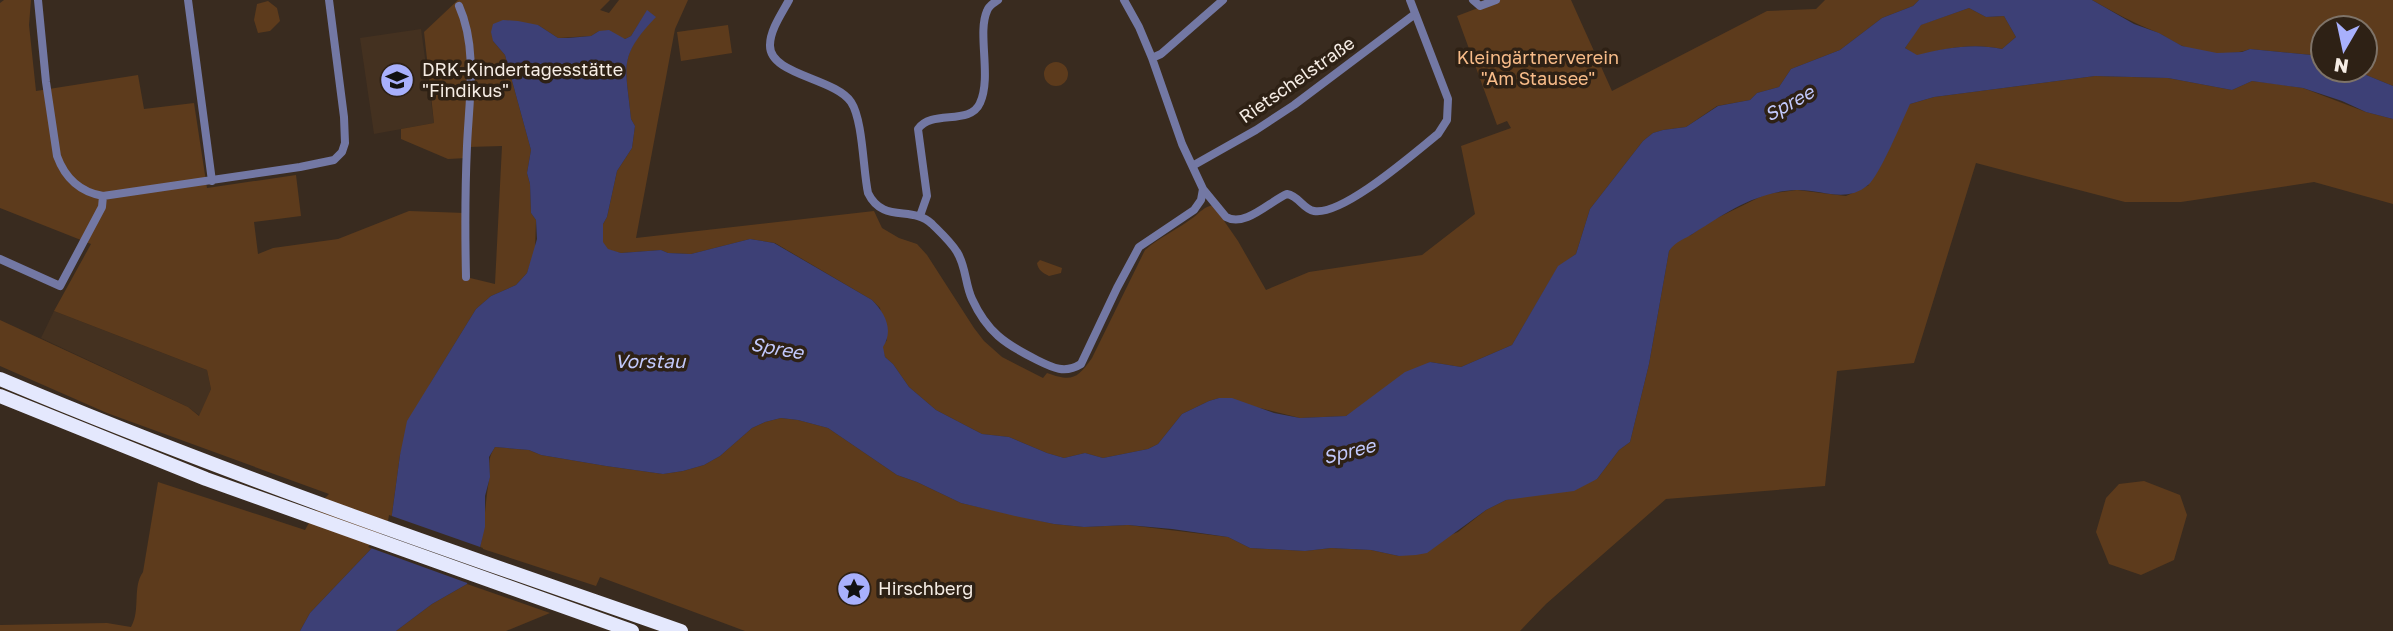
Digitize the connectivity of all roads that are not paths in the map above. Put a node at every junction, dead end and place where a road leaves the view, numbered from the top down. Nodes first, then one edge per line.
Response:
1 (38, 0) edge
2 (188, 0) edge
3 (329, 0) edge
4 (789, 0) edge
5 (998, 0) edge
6 (1124, 0) edge
7 (1223, 0) edge
8 (1410, 0) edge
9 (1473, 0) edge
10 (1496, 0) edge
11 (459, 6) dead end
12 (1415, 14) junction
13 (1152, 58) junction
14 (1194, 165) junction
15 (212, 181) junction
16 (1203, 190) junction
17 (103, 196) junction
18 (920, 216) junction
19 (0, 258) edge
20 (466, 277) dead end
21 (0, 379) edge
22 (0, 397) edge
23 (632, 631) edge
24 (681, 631) edge

1 - 17 street
2 - 15 street
3 - 15 street
4 - 18 street
5 - 18 street
6 - 13 street
7 - 13 street
8 - 12 street
9 - 10 street
11 - 20 street
12 - 14 street, Rietschelstraße
12 - 16 street
13 - 14 street
14 - 16 street
15 - 17 street
16 - 18 street
17 - 19 street
21 - 24 highway
22 - 23 highway

